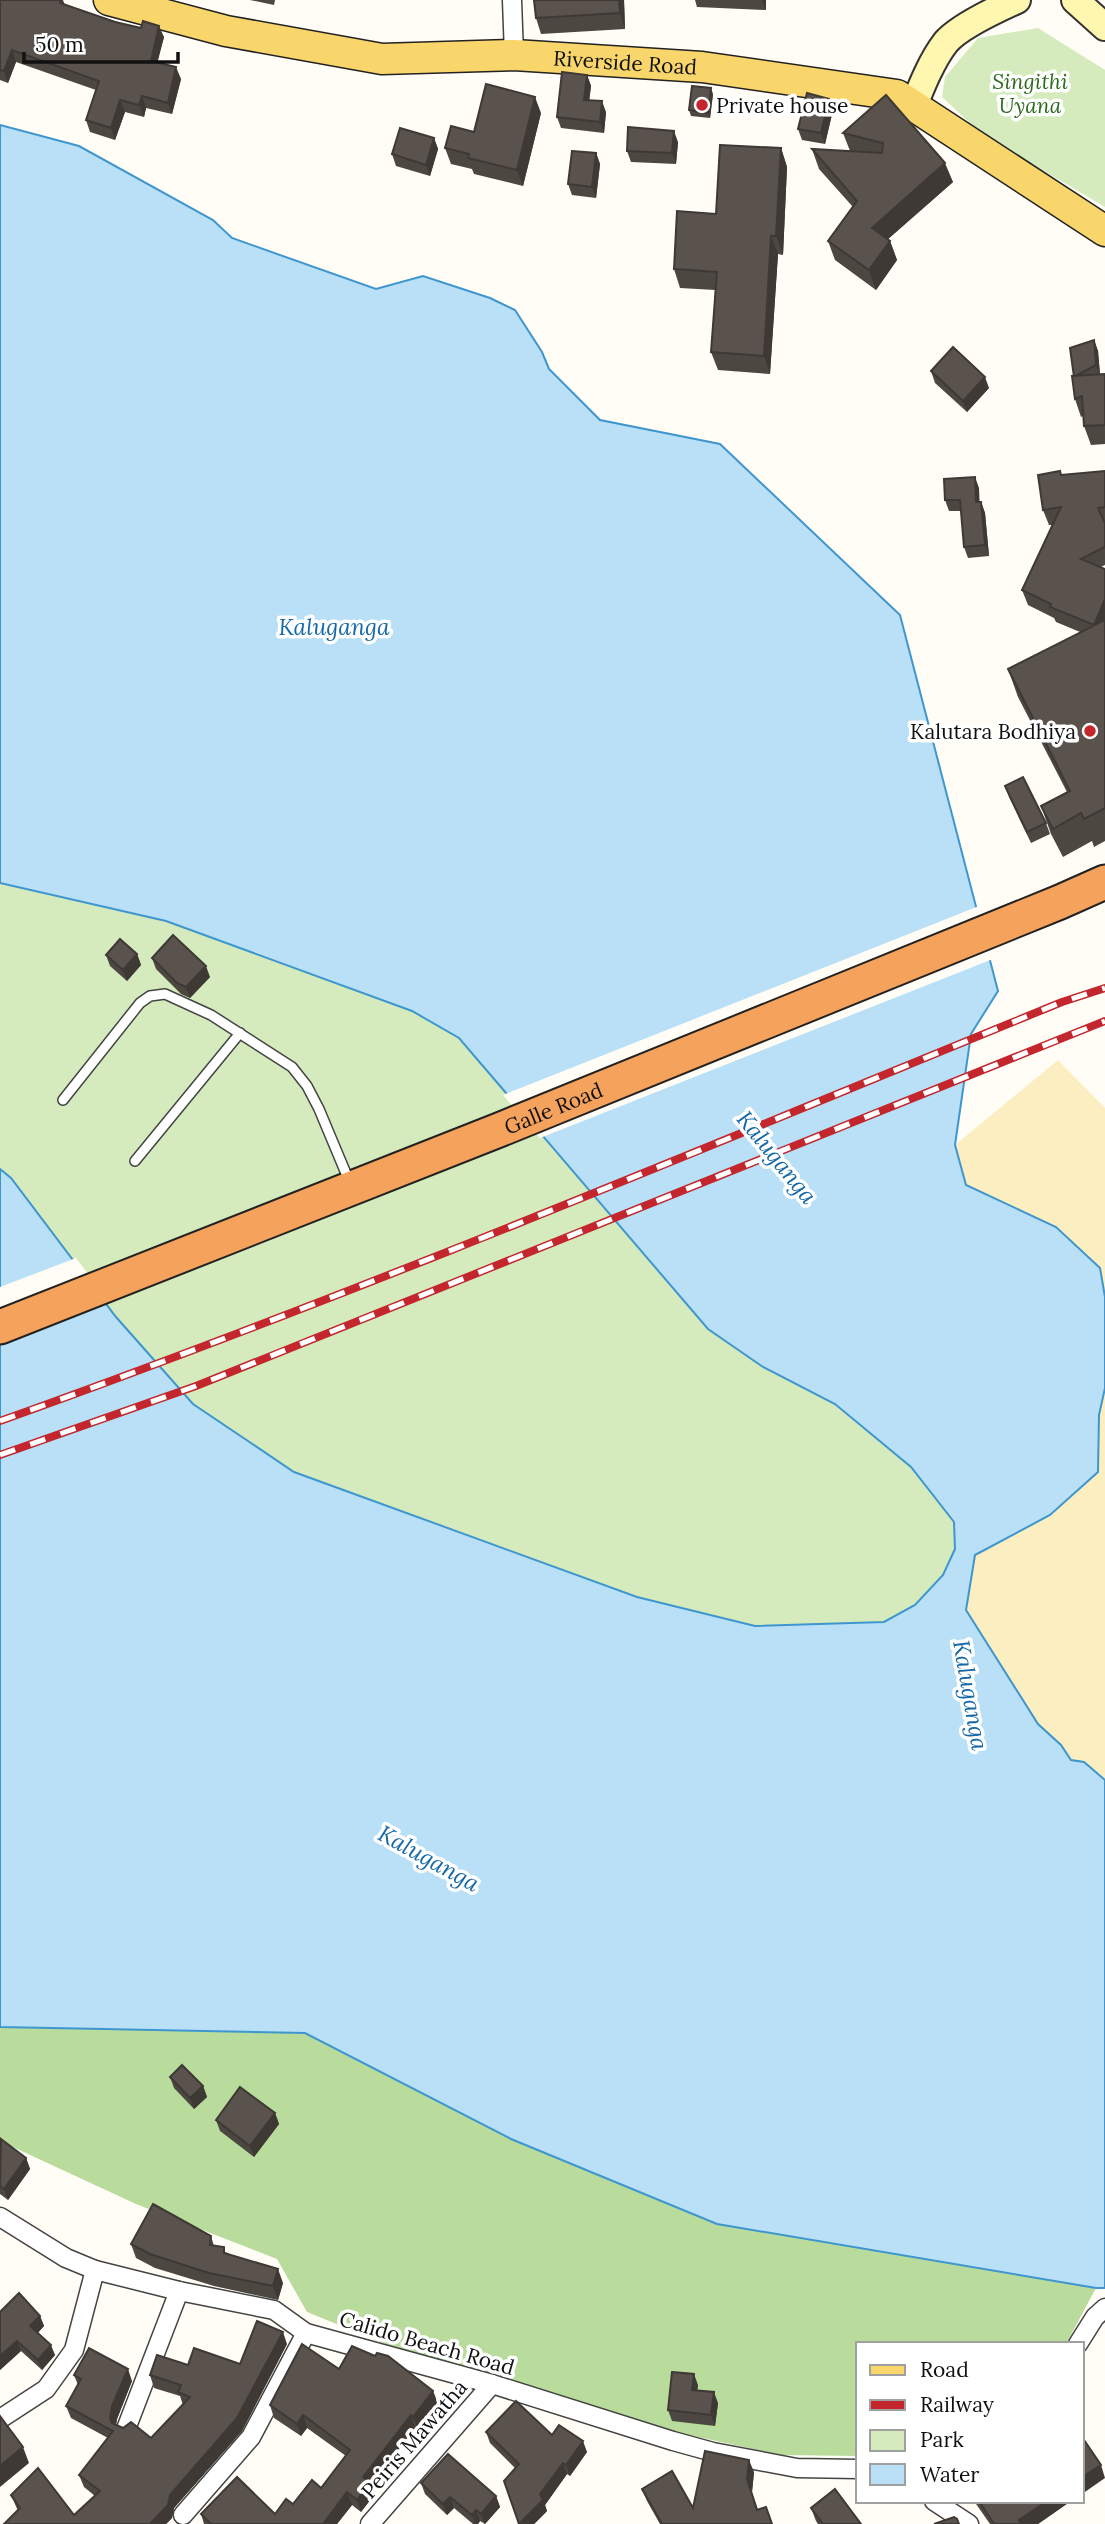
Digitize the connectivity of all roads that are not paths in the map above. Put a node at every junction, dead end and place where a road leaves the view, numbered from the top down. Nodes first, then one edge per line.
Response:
1 (109, 0) edge
2 (512, 0) edge
3 (1017, 0) edge
4 (1075, 0) edge
5 (1105, 27) edge
6 (514, 55) junction
7 (914, 106) junction
8 (1105, 231) edge
9 (1105, 882) edge
10 (240, 1033) junction
11 (64, 1100) dead end
12 (135, 1161) dead end
13 (352, 1188) junction
14 (0, 1327) edge
15 (0, 2217) edge
16 (95, 2270) junction
17 (178, 2291) junction
18 (1105, 2308) edge
19 (306, 2333) junction
20 (1079, 2342) edge
21 (492, 2384) junction
22 (0, 2419) edge
23 (126, 2430) edge
24 (856, 2469) edge
25 (937, 2503) edge
26 (183, 2515) dead end
27 (370, 2524) edge
28 (969, 2524) edge

1 - 6 main road, Riverside Road
2 - 6 street
3 - 7 street
4 - 5 street
6 - 7 main road, Riverside Road
7 - 8 main road, Riverside Road
9 - 13 highway, Galle Road
10 - 11 lane
10 - 12 lane
10 - 13 lane
13 - 14 highway, Galle Road
15 - 16 street, Calido Beach Road
16 - 17 street, Calido Beach Road
16 - 22 street
17 - 19 street, Calido Beach Road
17 - 23 street
18 - 20 street
19 - 21 street, Calido Beach Road
19 - 26 street
21 - 24 street, Calido Beach Road
21 - 27 street, Peiris Mawatha
25 - 28 street

